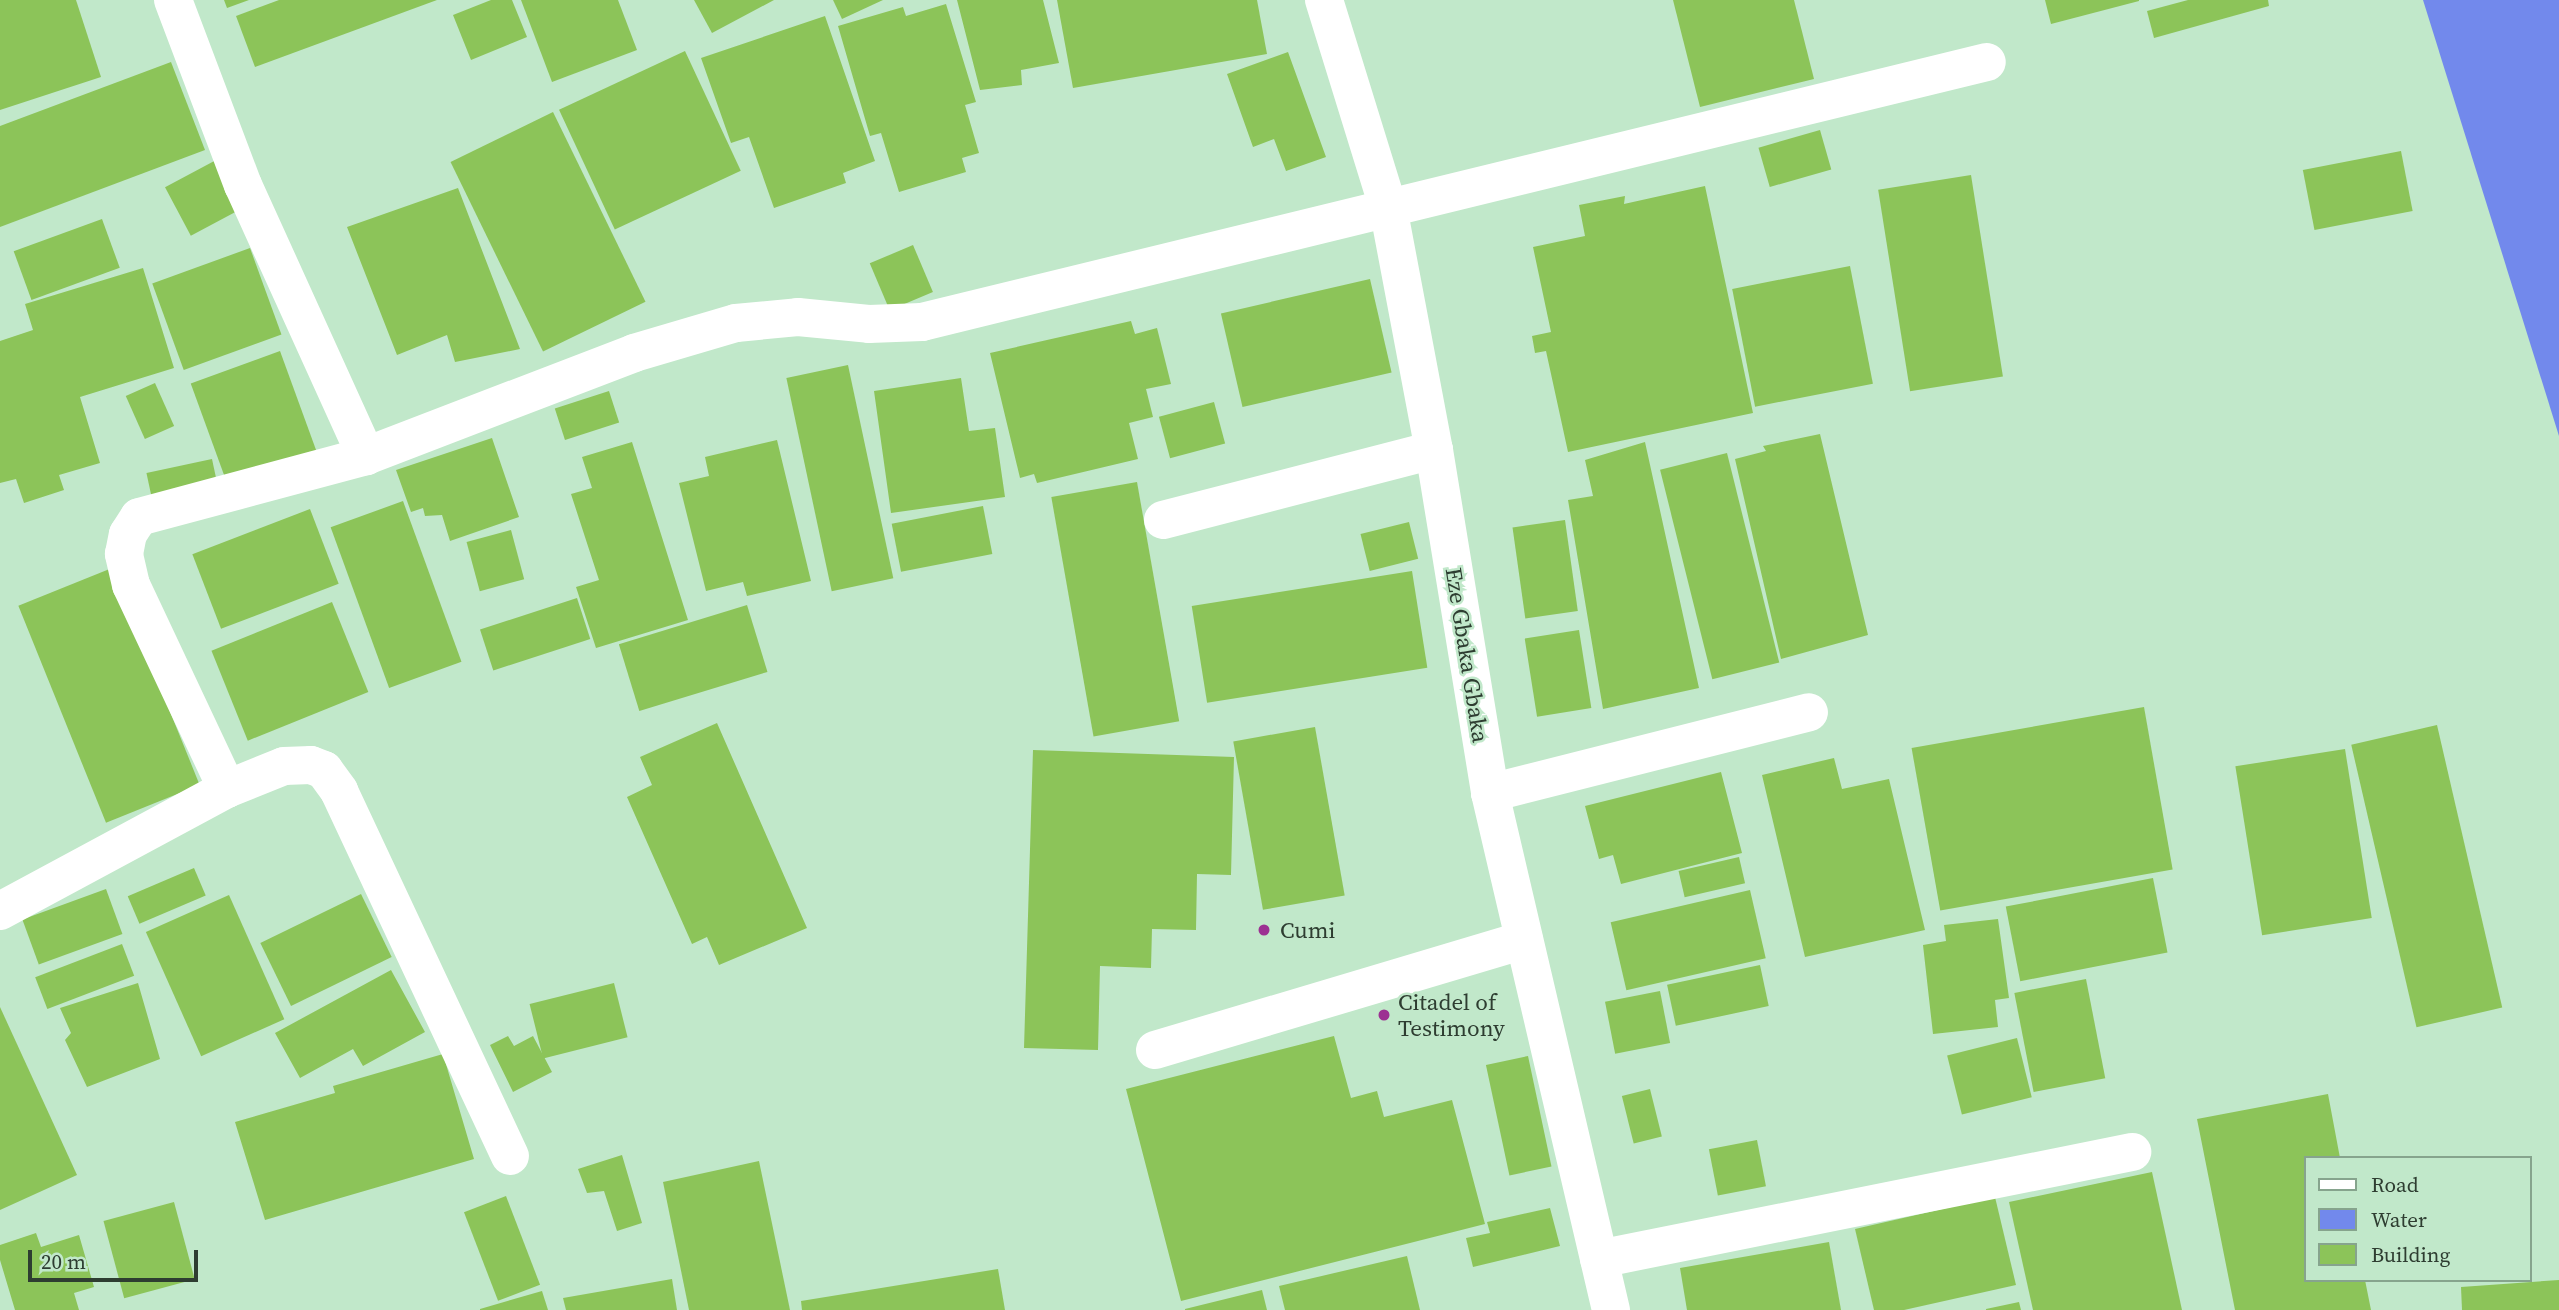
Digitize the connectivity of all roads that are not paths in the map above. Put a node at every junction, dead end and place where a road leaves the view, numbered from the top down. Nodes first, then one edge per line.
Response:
1 (173, 0) edge
2 (1324, 0) edge
3 (1987, 62) dead end
4 (1388, 207) junction
5 (1434, 450) junction
6 (366, 456) junction
7 (1163, 520) dead end
8 (1809, 712) dead end
9 (227, 789) junction
10 (1490, 793) junction
11 (0, 911) edge
12 (1524, 940) junction
13 (1155, 1050) dead end
14 (2132, 1152) dead end
15 (510, 1156) dead end
16 (1599, 1259) junction
17 (1611, 1310) edge

1 - 6 street
2 - 4 street, Eze Gbaka Gbaka
3 - 4 street
4 - 5 street, Eze Gbaka Gbaka
4 - 6 street
5 - 7 street
5 - 10 street, Eze Gbaka Gbaka
6 - 9 street
8 - 10 street
9 - 11 street
9 - 15 street
10 - 12 street, Eze Gbaka Gbaka
12 - 13 street
12 - 16 street, Eze Gbaka Gbaka
14 - 16 street
16 - 17 street, Eze Gbaka Gbaka

